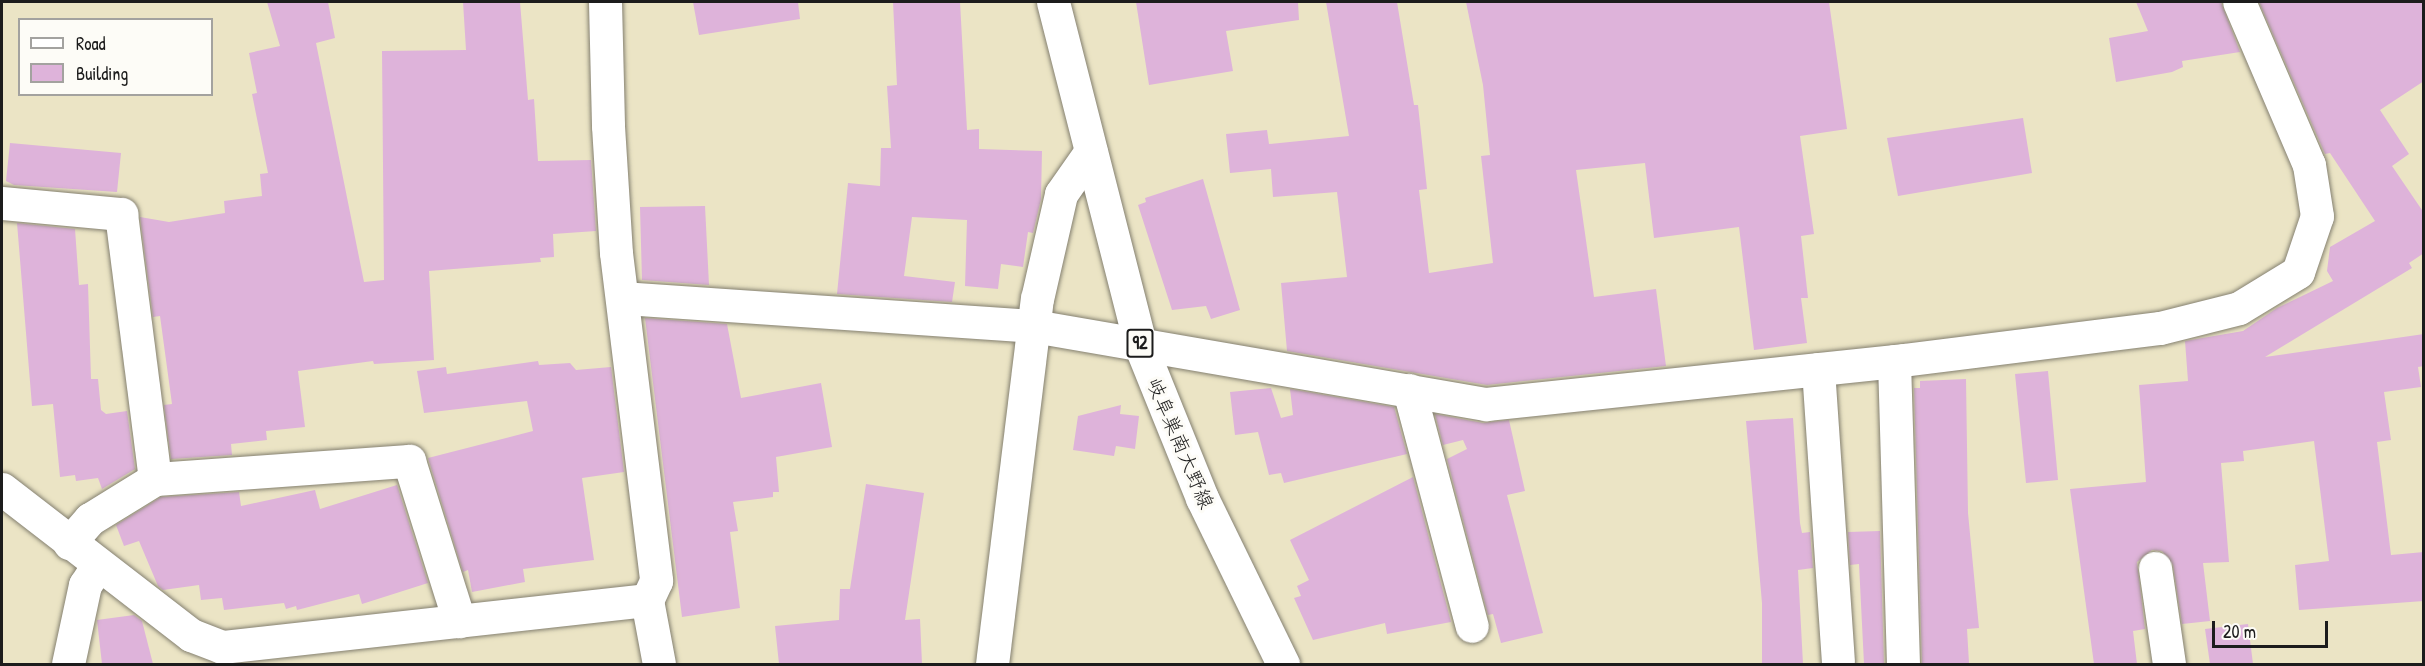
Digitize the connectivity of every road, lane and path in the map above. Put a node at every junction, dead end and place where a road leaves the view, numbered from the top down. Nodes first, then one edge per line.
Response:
1 (605, 2) edge
2 (1053, 2) edge
3 (2239, 2) edge
4 (1091, 151) junction
5 (2, 203) edge
6 (623, 298) junction
7 (1034, 326) junction
8 (1141, 346) junction
9 (1894, 361) junction
10 (1818, 369) junction
11 (1408, 390) junction
12 (154, 479) junction
13 (2, 489) edge
14 (69, 543) junction
15 (98, 566) junction
16 (2155, 568) dead end
17 (647, 600) junction
18 (459, 621) junction
19 (1472, 626) dead end
20 (224, 656) edge
21 (1838, 661) dead end
22 (68, 664) edge
23 (658, 664) edge
24 (992, 664) edge
25 (1282, 664) edge
26 (1903, 664) edge
27 (2169, 664) edge

1 - 6 street
2 - 4 street, 岐阜巣南大野線 / 92
3 - 9 street
4 - 7 street
4 - 8 street, 岐阜巣南大野線 / 92
5 - 12 street
6 - 7 street
6 - 17 street
7 - 8 street
7 - 24 street
8 - 11 street
8 - 25 street, 岐阜巣南大野線 / 92
9 - 10 street
9 - 26 street
10 - 11 street
10 - 21 street
11 - 19 street
12 - 14 street
12 - 18 street
13 - 14 street
14 - 15 street
15 - 20 street
15 - 22 street
16 - 27 street
17 - 18 street
17 - 23 street
18 - 20 street

